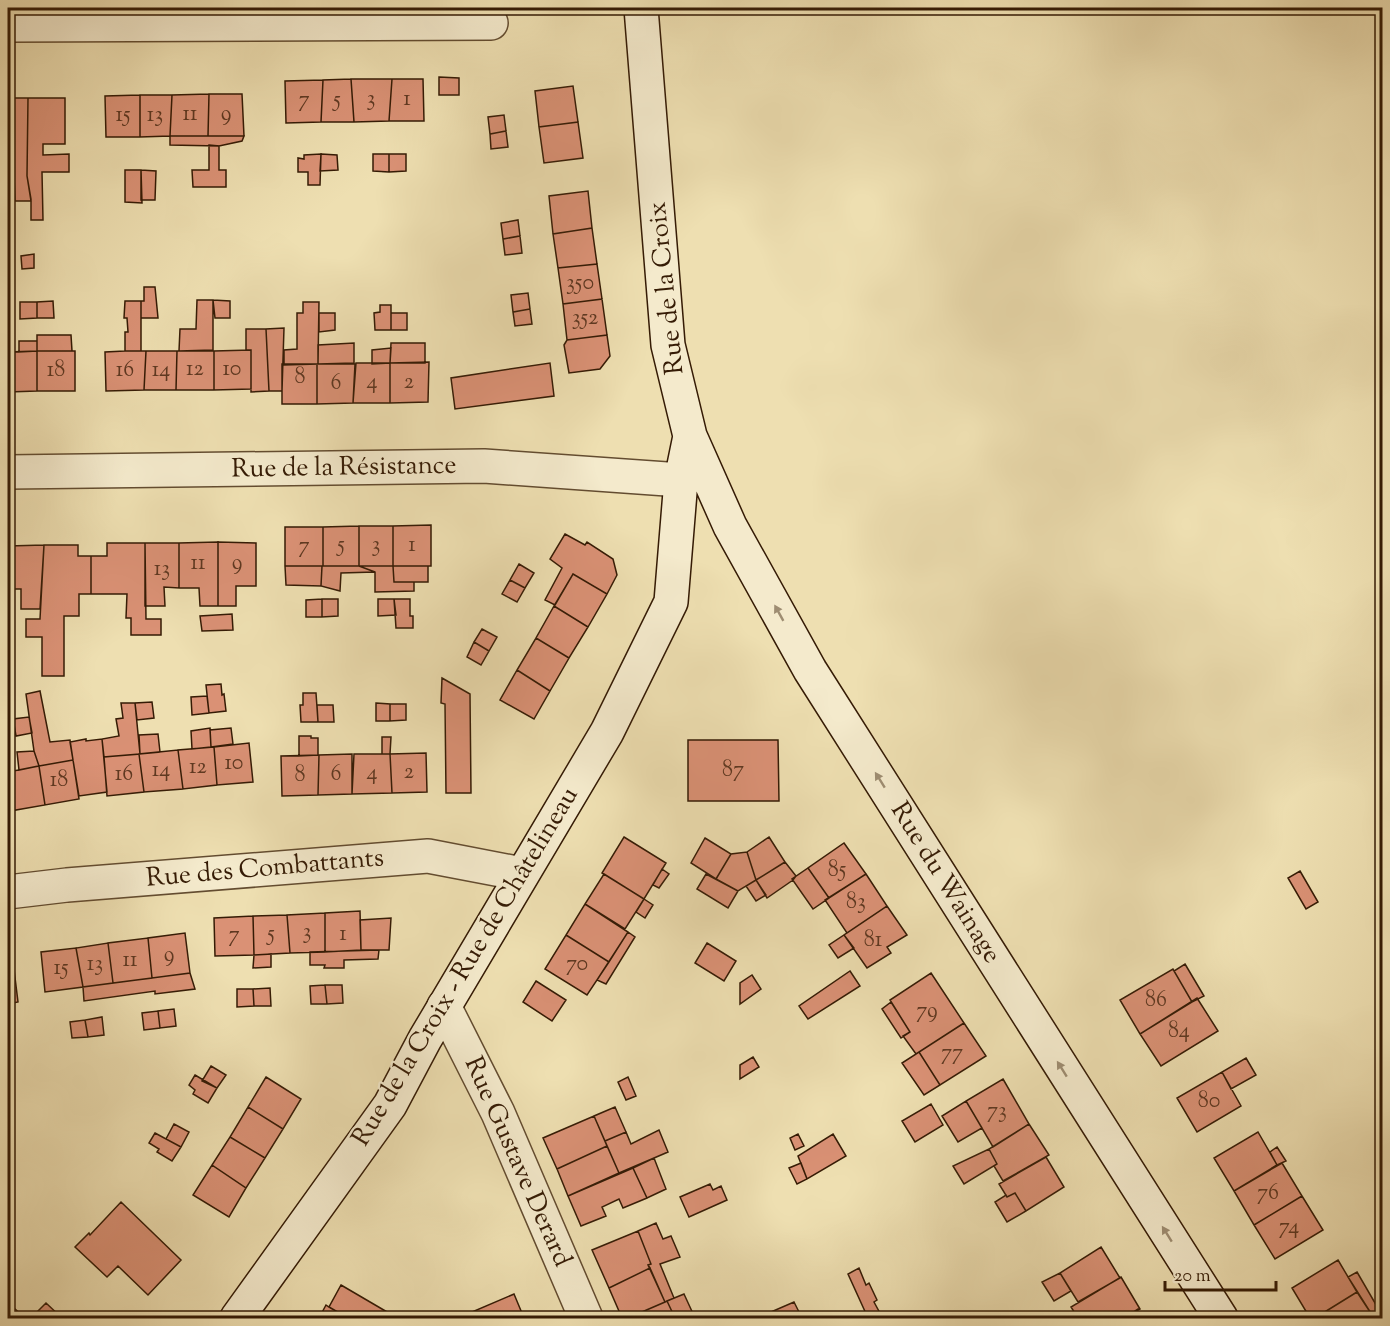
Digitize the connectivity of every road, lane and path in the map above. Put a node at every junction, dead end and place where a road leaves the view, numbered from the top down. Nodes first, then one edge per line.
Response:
1 (641, 8) edge
2 (491, 23) dead end
3 (8, 25) edge
4 (690, 436) junction
5 (8, 472) edge
6 (681, 480) junction
7 (671, 602) joint
8 (522, 874) junction
9 (8, 892) edge
10 (444, 1006) junction
11 (237, 1318) edge
12 (586, 1318) edge
13 (1221, 1318) edge

1 - 4 street, Rue de la Croix
2 - 3 street
4 - 6 street, Rue de la Croix
13 -> 4 street, Rue du Wainage
5 - 6 street, Rue de la Résistance
6 - 7 street, Rue de la Croix
7 - 8 street, Rue de la Croix - Rue de Châtelineau
8 - 9 street, Rue des Combattants
8 - 10 street, Rue de la Croix - Rue de Châtelineau
10 - 11 street, Rue de la Croix - Rue de Châtelineau
10 - 12 street, Rue Gustave Derard

